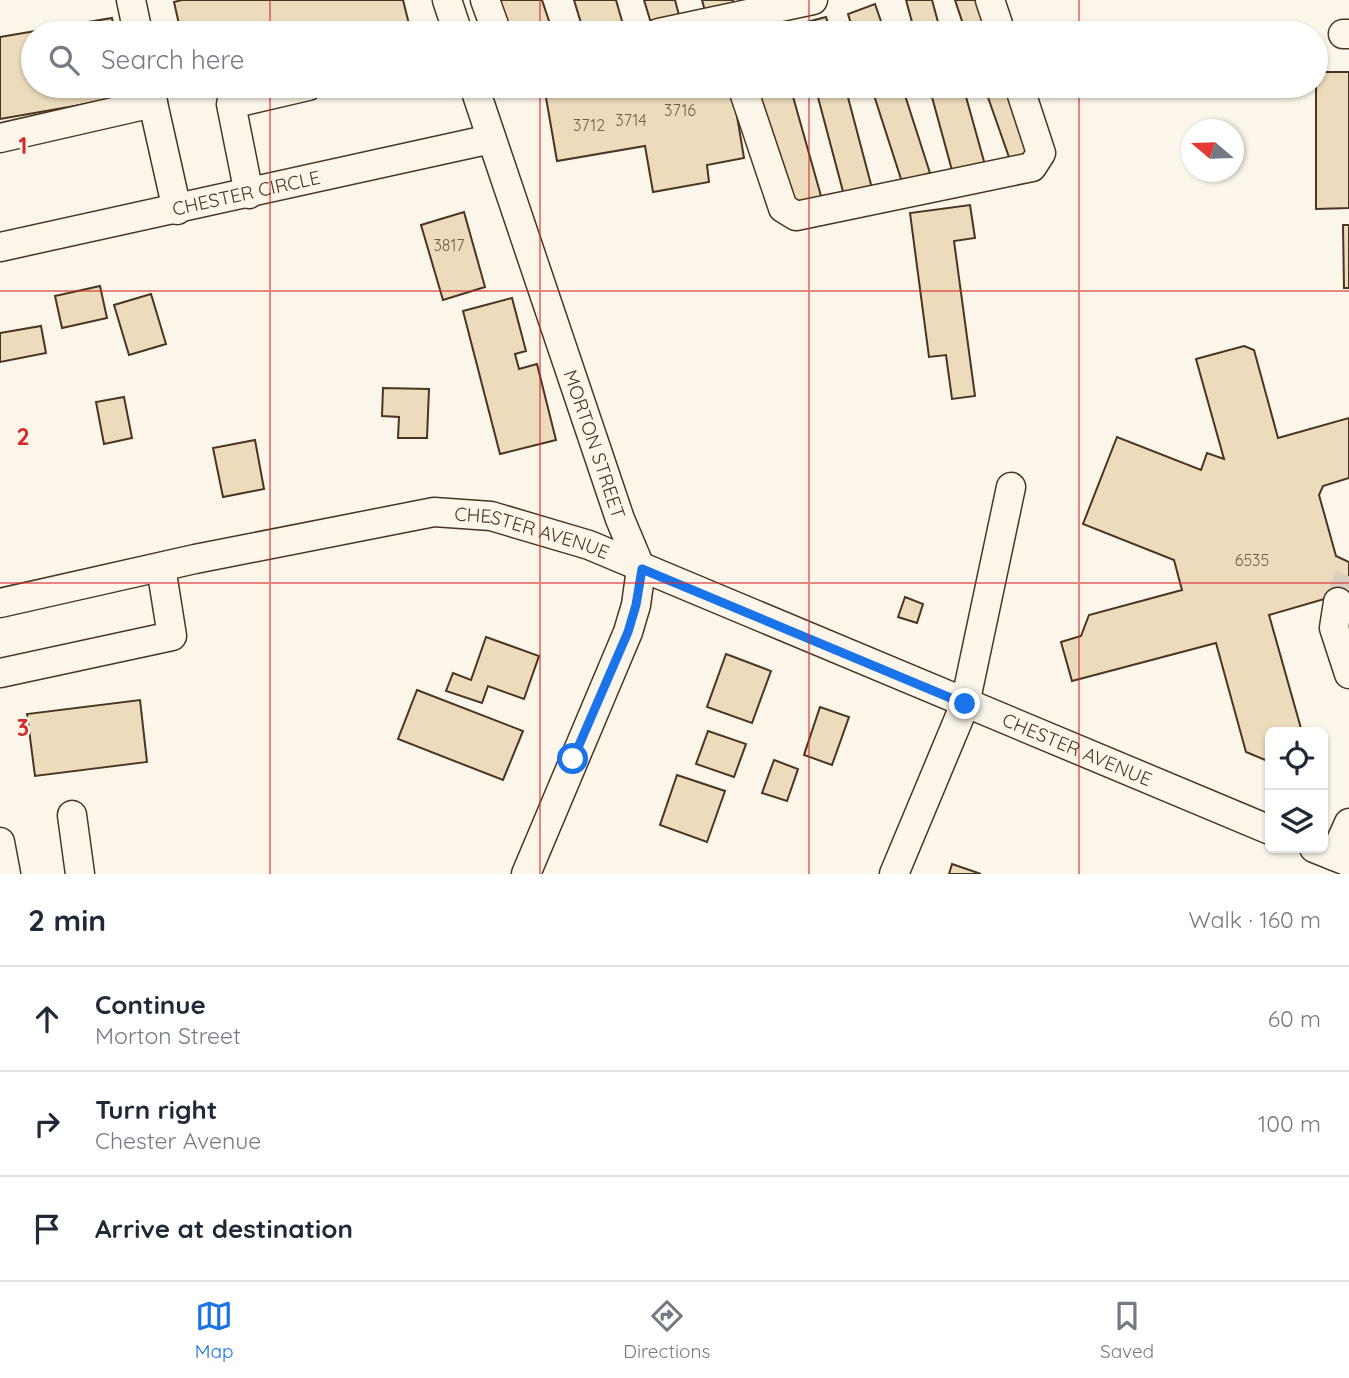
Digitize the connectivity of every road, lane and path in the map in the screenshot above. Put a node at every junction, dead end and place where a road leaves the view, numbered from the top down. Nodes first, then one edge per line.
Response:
1 (131, 0) edge
2 (447, 0) edge
3 (485, 0) edge
4 (813, 0) edge
5 (990, 0) edge
6 (135, 21) edge
7 (454, 21) edge
8 (493, 21) edge
9 (742, 21) edge
10 (997, 21) edge
11 (137, 98) edge
12 (152, 98) edge
13 (257, 98) edge
14 (478, 98) edge
15 (746, 98) edge
16 (1023, 98) edge
17 (0, 138) edge
18 (491, 139) junction
19 (249, 194) junction
20 (177, 210) junction
21 (0, 247) edge
22 (1011, 487) dead end
23 (161, 567) junction
24 (642, 569) junction
25 (1338, 602) tunnel mouth
26 (0, 603) edge
27 (0, 673) edge
28 (1349, 674) edge
29 (965, 704) junction
30 (72, 815) dead end
31 (1349, 822) edge
32 (1265, 828) edge
33 (0, 842) edge
34 (1332, 855) edge
35 (6, 874) edge
36 (80, 874) edge
37 (526, 874) edge
38 (894, 874) edge

1 - 6 street
2 - 7 street
3 - 8 street
4 - 9 street
5 - 10 street
11 - 17 street
12 - 20 street
13 - 19 street
14 - 18 street, MORTON STREET
15 - 16 street
18 - 19 street, CHESTER CIRCLE
18 - 24 street, MORTON STREET
19 - 20 street, CHESTER CIRCLE
20 - 21 street, CHESTER CIRCLE
22 - 29 street
23 - 24 street, CHESTER AVENUE
23 - 26 street, CHESTER AVENUE
23 - 27 street
24 - 29 street, CHESTER AVENUE
24 - 37 street
25 - 28 street
29 - 32 street, CHESTER AVENUE
29 - 38 street
30 - 36 street
31 - 34 street
33 - 35 street

